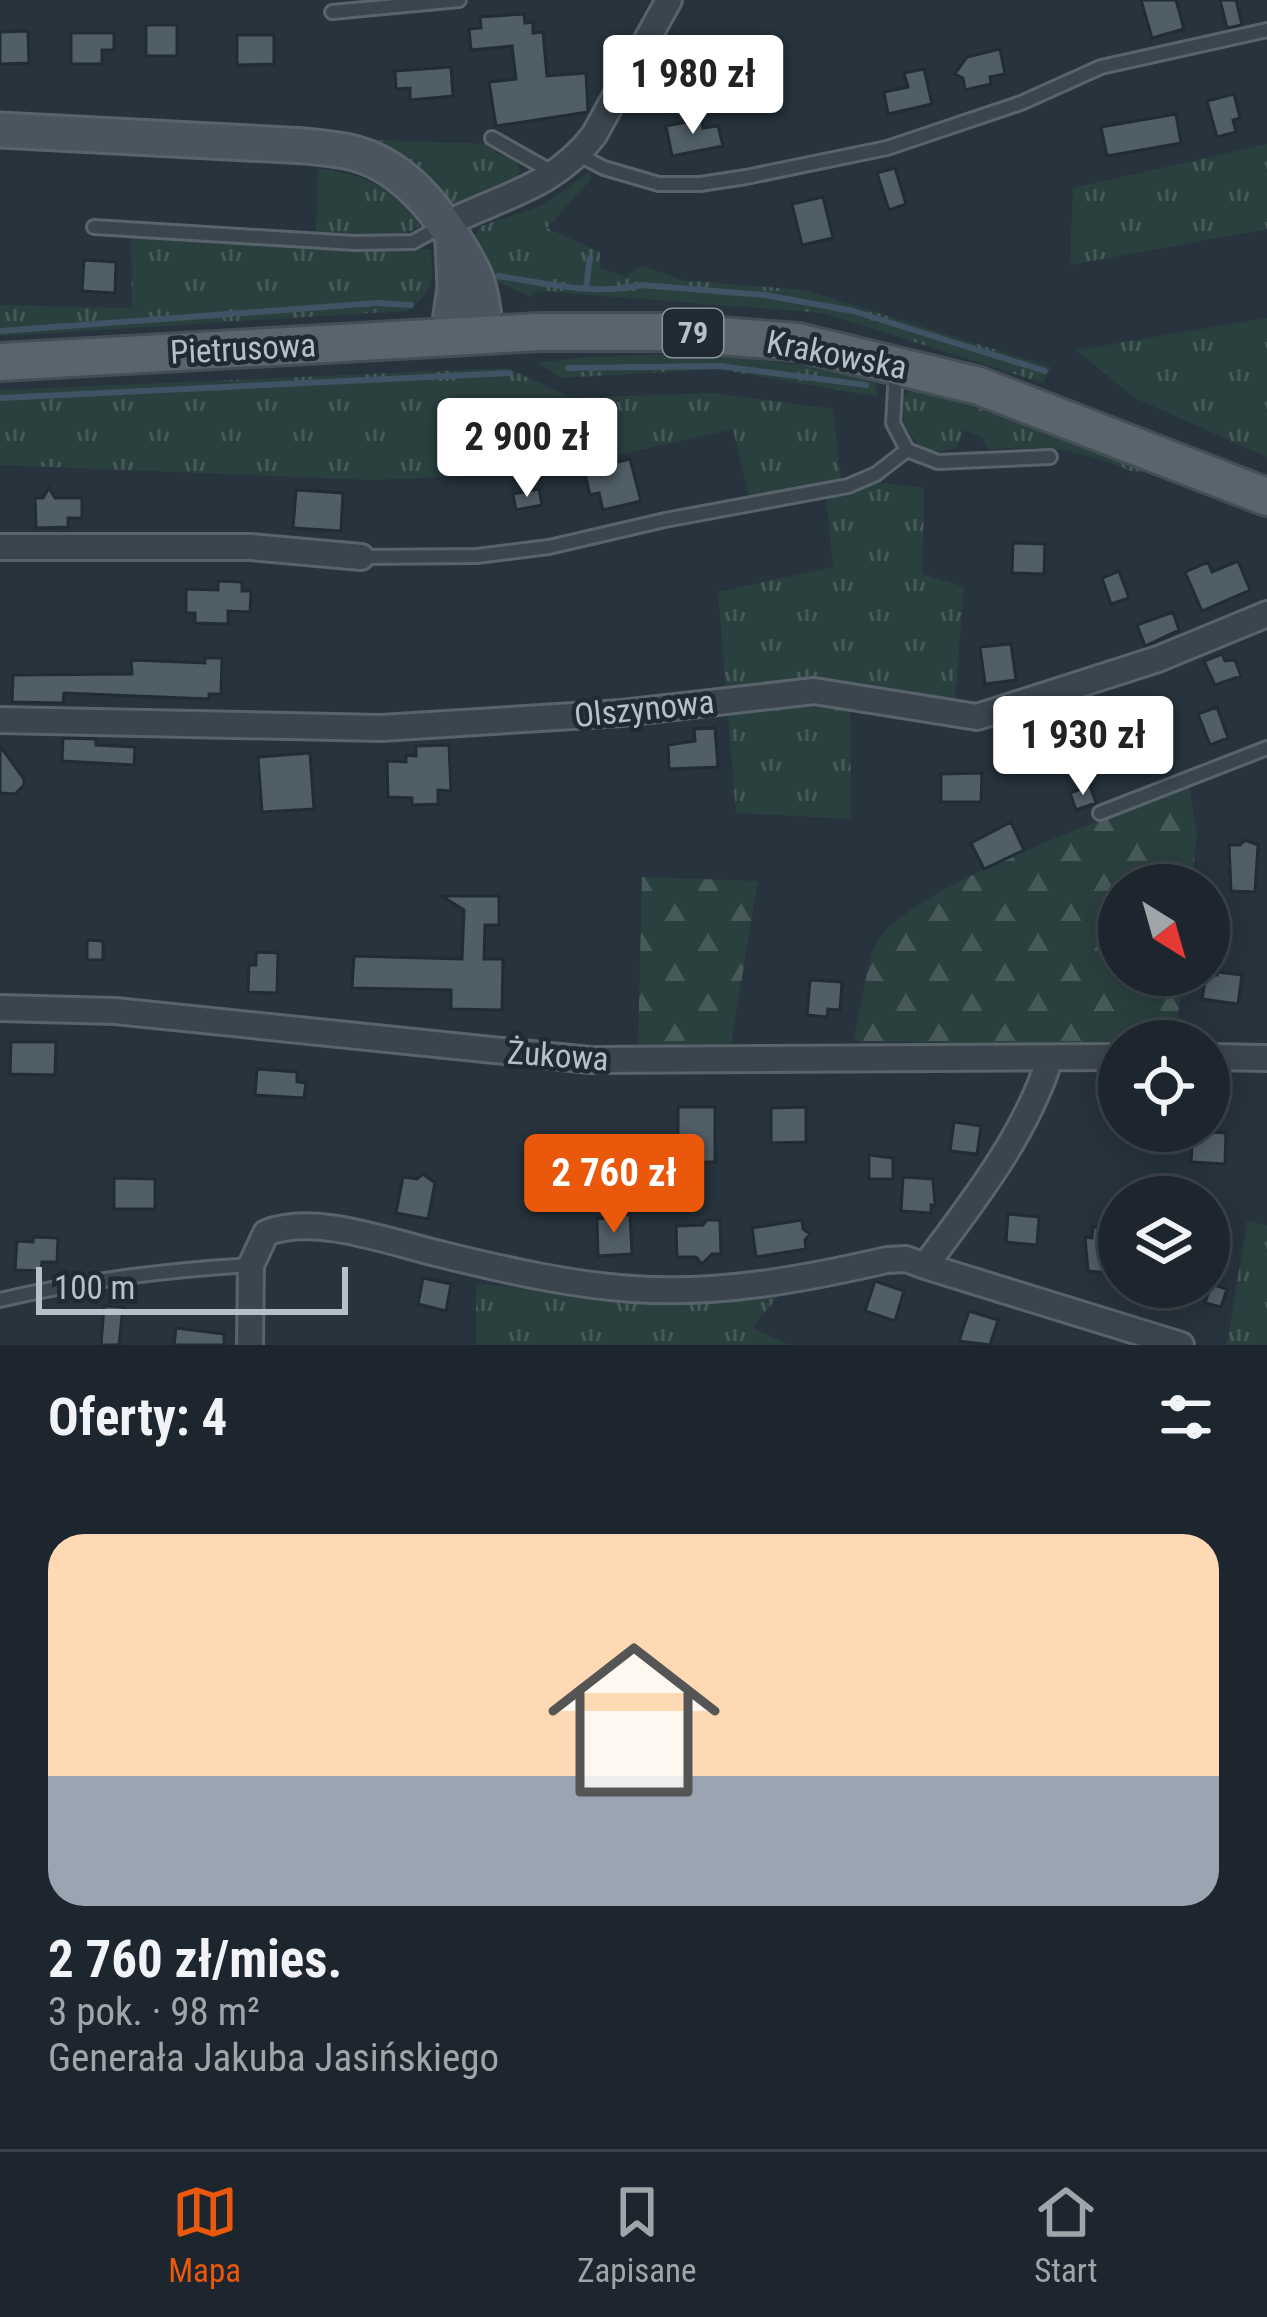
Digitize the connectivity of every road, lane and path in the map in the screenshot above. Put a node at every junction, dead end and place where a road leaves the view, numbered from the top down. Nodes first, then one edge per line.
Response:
1 (458, 0) edge
2 (669, 0) edge
3 (332, 12) dead end
4 (1267, 30) edge
5 (0, 130) edge
6 (492, 139) dead end
7 (579, 155) junction
8 (558, 175) junction
9 (94, 227) dead end
10 (448, 233) junction
11 (487, 335) junction
12 (448, 336) junction
13 (0, 362) edge
14 (898, 363) junction
15 (908, 450) junction
16 (1050, 458) dead end
17 (1267, 497) edge
18 (0, 547) edge
19 (361, 556) joint
20 (1267, 614) edge
21 (0, 720) edge
22 (1267, 748) edge
23 (1100, 813) dead end
24 (0, 1008) edge
25 (1230, 1057) edge
26 (1050, 1058) junction
27 (1098, 1058) edge
28 (1267, 1058) edge
29 (250, 1265) junction
30 (925, 1266) junction
31 (0, 1300) edge
32 (250, 1345) edge
33 (1181, 1345) edge

1 - 3 lane
2 - 7 street
4 - 7 lane
5 - 10 street
6 - 8 lane
7 - 8 street
8 - 10 street
9 - 10 lane
10 - 11 street
10 - 12 street
11 - 12 main road, Pietrusowa / 79
11 - 14 main road, Krakowska / 79
12 - 13 main road, Pietrusowa / 79
14 - 15 lane
14 - 17 main road, Krakowska / 79
15 - 16 lane
15 - 19 lane
18 - 19 street
20 - 21 street, Olszynowa
22 - 23 lane
24 - 26 street, Żukowa
25 - 28 street
26 - 27 street, Żukowa
26 - 30 street
29 - 30 street
29 - 31 lane
29 - 32 street
30 - 33 street

